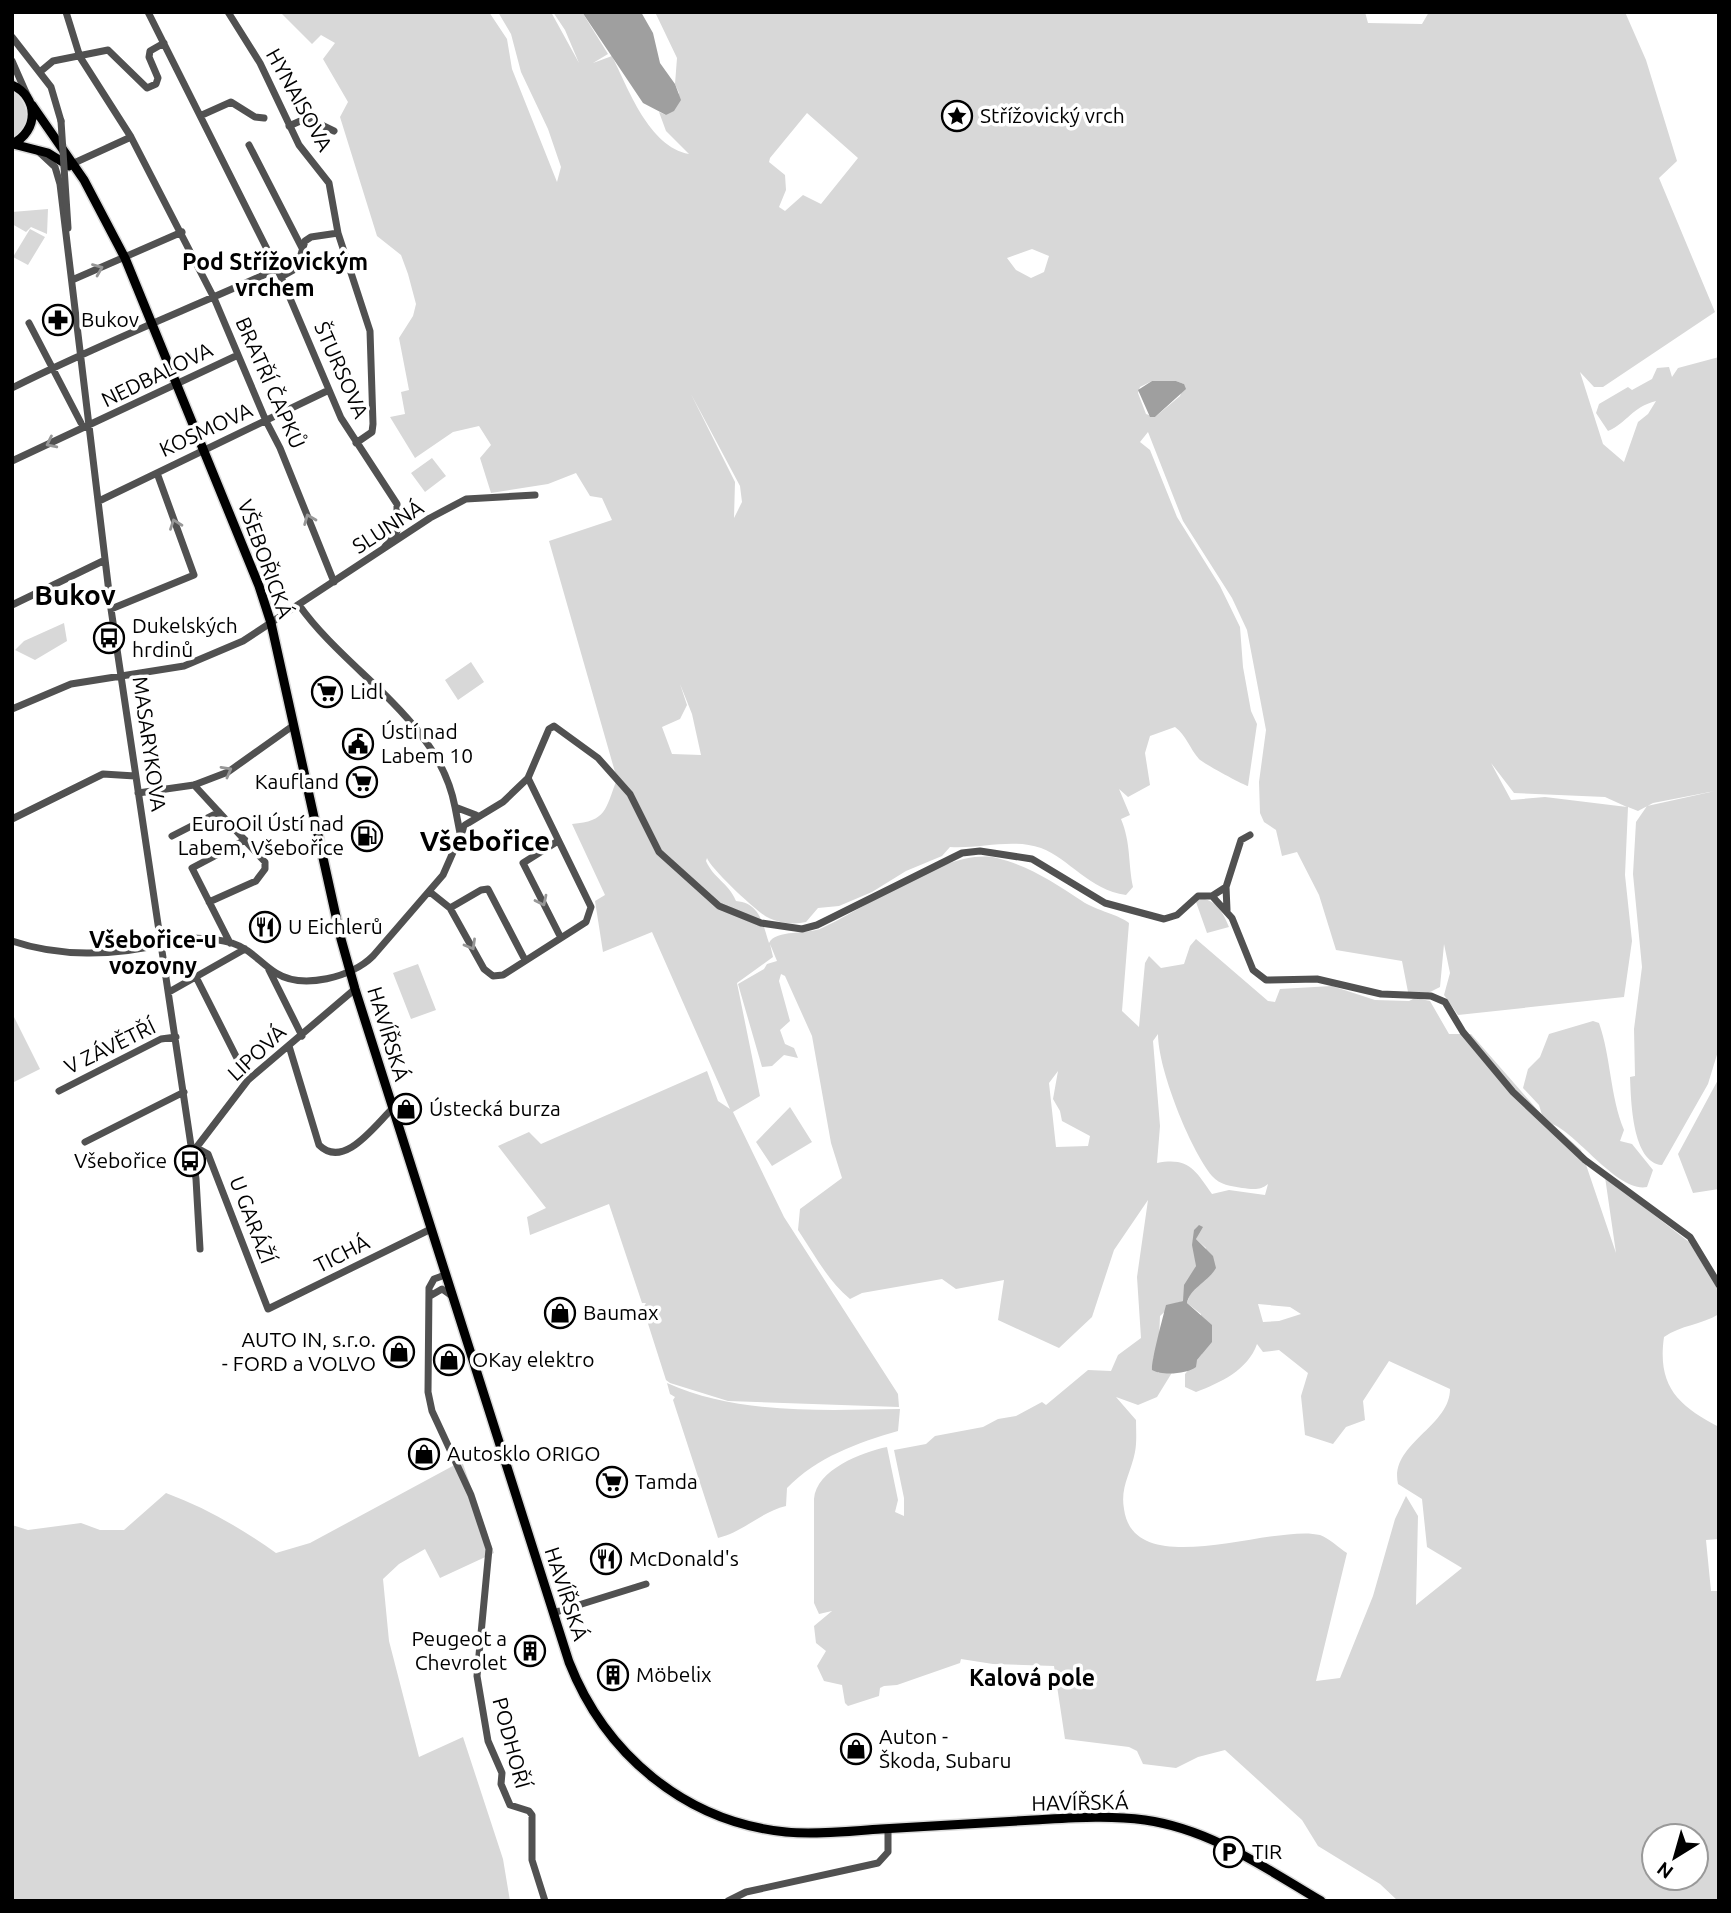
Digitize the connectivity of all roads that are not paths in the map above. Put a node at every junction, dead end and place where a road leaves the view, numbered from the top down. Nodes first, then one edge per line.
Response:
1 (66, 12) edge
2 (148, 12) edge
3 (228, 12) edge
4 (12, 37) edge
5 (164, 43) junction
6 (80, 57) junction
7 (12, 61) edge
8 (41, 71) junction
9 (12, 85) edge
10 (29, 100) junction
11 (202, 115) junction
12 (264, 118) dead end
13 (289, 126) junction
14 (334, 131) dead end
15 (131, 137) junction
16 (13, 144) edge
17 (249, 145) dead end
18 (30, 146) junction
19 (74, 163) junction
20 (84, 180) junction
21 (182, 232) junction
22 (338, 233) junction
23 (67, 243) junction
24 (302, 248) junction
25 (125, 258) junction
26 (277, 269) junction
27 (281, 277) junction
28 (72, 280) junction
29 (214, 298) junction
30 (29, 323) dead end
31 (153, 325) junction
32 (81, 352) junction
33 (238, 355) junction
34 (53, 367) junction
35 (178, 384) junction
36 (12, 388) edge
37 (329, 390) junction
38 (266, 421) junction
39 (81, 422) dead end
40 (90, 427) junction
41 (356, 443) junction
42 (205, 450) junction
43 (12, 461) edge
44 (156, 473) junction
45 (535, 495) dead end
46 (99, 501) junction
47 (384, 548) junction
48 (105, 560) junction
49 (334, 582) junction
50 (12, 605) edge
51 (299, 605) junction
52 (111, 609) junction
53 (271, 623) junction
54 (121, 675) junction
55 (12, 709) edge
56 (294, 725) junction
57 (135, 776) junction
58 (528, 778) junction
59 (194, 785) junction
60 (138, 793) junction
61 (455, 807) junction
62 (219, 812) junction
63 (475, 816) junction
64 (12, 819) edge
65 (460, 833) junction
66 (1250, 835) dead end
67 (172, 836) dead end
68 (245, 840) junction
69 (558, 841) junction
70 (1226, 887) junction
71 (430, 892) junction
72 (1212, 896) junction
73 (209, 902) junction
74 (450, 908) junction
75 (1227, 910) junction
76 (561, 938) junction
77 (12, 940) edge
78 (162, 942) junction
79 (230, 943) junction
80 (245, 949) junction
81 (525, 960) junction
82 (267, 966) junction
83 (350, 971) junction
84 (196, 977) junction
85 (355, 989) junction
86 (169, 992) junction
87 (302, 1036) junction
88 (176, 1037) junction
89 (289, 1046) junction
90 (248, 1080) junction
91 (59, 1091) dead end
92 (184, 1092) junction
93 (393, 1108) junction
94 (85, 1142) dead end
95 (194, 1148) junction
96 (431, 1229) junction
97 (200, 1249) dead end
98 (445, 1275) junction
99 (1719, 1285) edge
100 (430, 1296) junction
101 (452, 1296) junction
102 (268, 1309) joint
103 (646, 1584) dead end
104 (553, 1613) junction
105 (888, 1829) junction
106 (545, 1901) edge
107 (728, 1901) edge
108 (1321, 1901) edge

1 - 6 street, BRATŘÍ ČAPKŮ
2 - 5 street, ŠTURSOVA
3 - 13 street, HYNAISOVA
4 - 8 street, MASARYKOVA
5 - 6 street
5 - 11 street, ŠTURSOVA
6 - 8 street
6 - 15 street, BRATŘÍ ČAPKŮ
7 - 10 street
8 - 23 street, MASARYKOVA, bridge
9 - 10 main road
10 - 16 main road
10 - 19 main road, VŠEBOŘICKÁ
11 - 12 street
11 - 26 street, ŠTURSOVA
13 - 14 street
13 - 22 street, HYNAISOVA
15 - 19 street
15 - 21 street, BRATŘÍ ČAPKŮ
16 - 18 main road, VŠEBOŘICKÁ
17 - 24 street
18 - 20 main road, VŠEBOŘICKÁ
18 - 23 street, MASARYKOVA
19 - 20 main road, VŠEBOŘICKÁ
20 - 25 main road, VŠEBOŘICKÁ
21 - 25 street
21 - 29 street, BRATŘÍ ČAPKŮ
22 - 24 street
22 - 41 street, HYNAISOVA
23 - 28 street, MASARYKOVA
24 - 27 street
28 -> 25 street
25 - 31 main road, VŠEBOŘICKÁ
26 - 27 street, ŠTURSOVA
26 - 29 street
27 - 37 street, ŠTURSOVA
28 - 32 street, MASARYKOVA
29 - 31 street
29 - 33 street, BRATŘÍ ČAPKŮ
30 - 34 street
31 - 32 street
31 - 35 main road, VŠEBOŘICKÁ
32 - 34 street
32 - 40 street, MASARYKOVA
33 - 35 street, NEDBALOVA
33 - 38 street, BRATŘÍ ČAPKŮ
34 - 36 street
34 - 39 street
35 - 40 street, NEDBALOVA
35 - 42 main road, VŠEBOŘICKÁ
37 - 38 street, KOSMOVA
37 - 41 street, ŠTURSOVA
38 - 42 street, KOSMOVA
49 -> 38 street, BRATŘÍ ČAPKŮ
40 -> 43 street, NEDBALOVA
40 - 46 street, MASARYKOVA
41 - 47 street, ŠTURSOVA
42 - 44 street, KOSMOVA
42 - 53 main road, VŠEBOŘICKÁ
44 - 46 street, KOSMOVA
52 -> 44 street
45 - 47 street, SLUNNÁ
46 - 48 street, MASARYKOVA
47 - 49 street, SLUNNÁ
48 - 50 street
48 - 52 street, MASARYKOVA
49 - 51 street, SLUNNÁ
51 - 53 street, SLUNNÁ
51 - 61 street
52 - 54 street, MASARYKOVA
53 - 54 street
53 - 56 main road, VŠEBOŘICKÁ
54 - 55 street
54 - 57 street, MASARYKOVA
59 -> 56 street
56 - 83 main road, VŠEBOŘICKÁ
57 - 60 street, MASARYKOVA
57 - 64 street
58 - 63 street
58 - 69 street
58 - 72 street
59 - 60 street
59 - 62 street
60 - 78 street, MASARYKOVA
61 - 63 street
61 - 65 street
62 - 67 street
62 - 68 street
63 - 65 street
65 - 71 street
66 - 70 street
68 - 73 street
68 - 73 street
69 - 76 street
69 -> 76 street
70 - 72 street
70 - 75 street
71 - 74 street
71 - 83 street
72 - 75 street
73 - 79 street
74 -> 81 street
74 - 81 street
75 - 99 street
76 - 81 street
77 - 78 street
78 - 79 street
78 - 86 street, MASARYKOVA
79 - 80 street
80 - 82 street
80 - 84 street
82 - 83 street
82 - 87 street
83 - 85 main road, HAVÍŘSKÁ
84 - 86 street
84 - 90 street
85 - 87 street, LIPOVÁ
85 - 93 main road, HAVÍŘSKÁ
86 - 88 street, MASARYKOVA
87 - 89 street, LIPOVÁ
88 - 91 street, V ZÁVĚTŘÍ
88 - 92 street, MASARYKOVA
89 - 90 street, LIPOVÁ
89 - 93 street
90 - 95 street, LIPOVÁ
92 - 94 street
92 - 95 street, MASARYKOVA
93 - 96 main road, HAVÍŘSKÁ
95 - 97 street, MASARYKOVA
95 - 102 street, U GARÁŽÍ
96 - 98 main road, HAVÍŘSKÁ
96 - 102 street, TICHÁ
98 - 100 street
98 - 101 main road, HAVÍŘSKÁ
100 - 101 street
100 - 106 street, PODHOŘÍ
101 - 104 main road, HAVÍŘSKÁ
103 - 104 street
104 - 105 main road, HAVÍŘSKÁ
105 - 107 street
105 - 108 main road, HAVÍŘSKÁ

